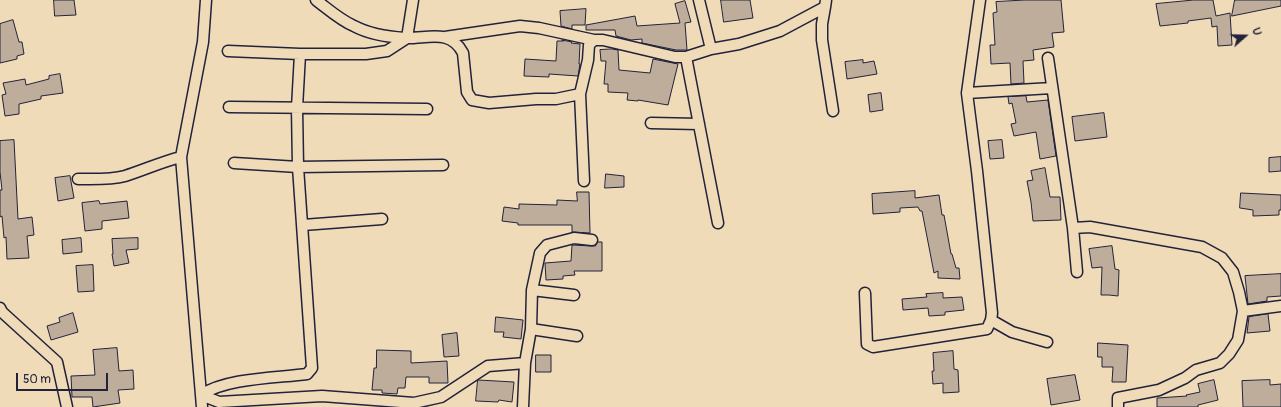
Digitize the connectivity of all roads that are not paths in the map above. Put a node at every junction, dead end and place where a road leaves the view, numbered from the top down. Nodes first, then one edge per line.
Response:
1 (206, 0) edge
2 (316, 0) edge
3 (414, 0) edge
4 (699, 0) edge
5 (980, 0) edge
6 (826, 4) edge
7 (444, 37) junction
8 (407, 38) junction
9 (594, 40) junction
10 (711, 49) junction
11 (228, 51) dead end
12 (300, 54) junction
13 (686, 57) junction
14 (1048, 58) dead end
15 (1052, 88) junction
16 (967, 93) junction
17 (580, 94) junction
18 (229, 107) dead end
19 (297, 108) junction
20 (427, 109) dead end
21 (833, 111) dead end
22 (651, 123) dead end
23 (699, 124) junction
24 (181, 157) junction
25 (234, 163) dead end
26 (443, 165) dead end
27 (298, 167) junction
28 (78, 179) dead end
29 (584, 181) dead end
30 (382, 219) dead end
31 (718, 222) dead end
32 (303, 225) junction
33 (1073, 228) junction
34 (592, 240) dead end
35 (1077, 272) dead end
36 (532, 290) junction
37 (865, 293) dead end
38 (574, 295) dead end
39 (1281, 306) edge
40 (0, 308) edge
41 (1243, 311) junction
42 (991, 320) junction
43 (531, 329) junction
44 (577, 336) dead end
45 (1047, 342) dead end
46 (525, 363) junction
47 (201, 395) junction
48 (67, 407) edge
49 (202, 407) edge
50 (523, 407) edge
51 (1118, 407) edge

1 - 24 street
2 - 8 street
3 - 8 street
4 - 10 street
5 - 16 street
6 - 10 street
6 - 21 street
7 - 8 street
7 - 9 street
7 - 17 street
8 - 12 street
9 - 13 street
9 - 17 street
10 - 13 street
11 - 12 street
12 - 19 street
13 - 23 street
14 - 15 street
15 - 16 street
15 - 33 street
16 - 42 street
17 - 29 street
18 - 19 street
19 - 20 street
19 - 27 street
22 - 23 street
23 - 31 street
24 - 28 street
24 - 47 street
25 - 27 street
26 - 27 street
27 - 32 street
30 - 32 street
32 - 47 street
33 - 35 street
33 - 41 street
34 - 36 street
36 - 38 street
36 - 43 street
37 - 42 street
39 - 41 street
40 - 48 street
41 - 51 street
42 - 45 street
43 - 44 street
43 - 46 street
46 - 47 street
46 - 50 street
47 - 49 street

